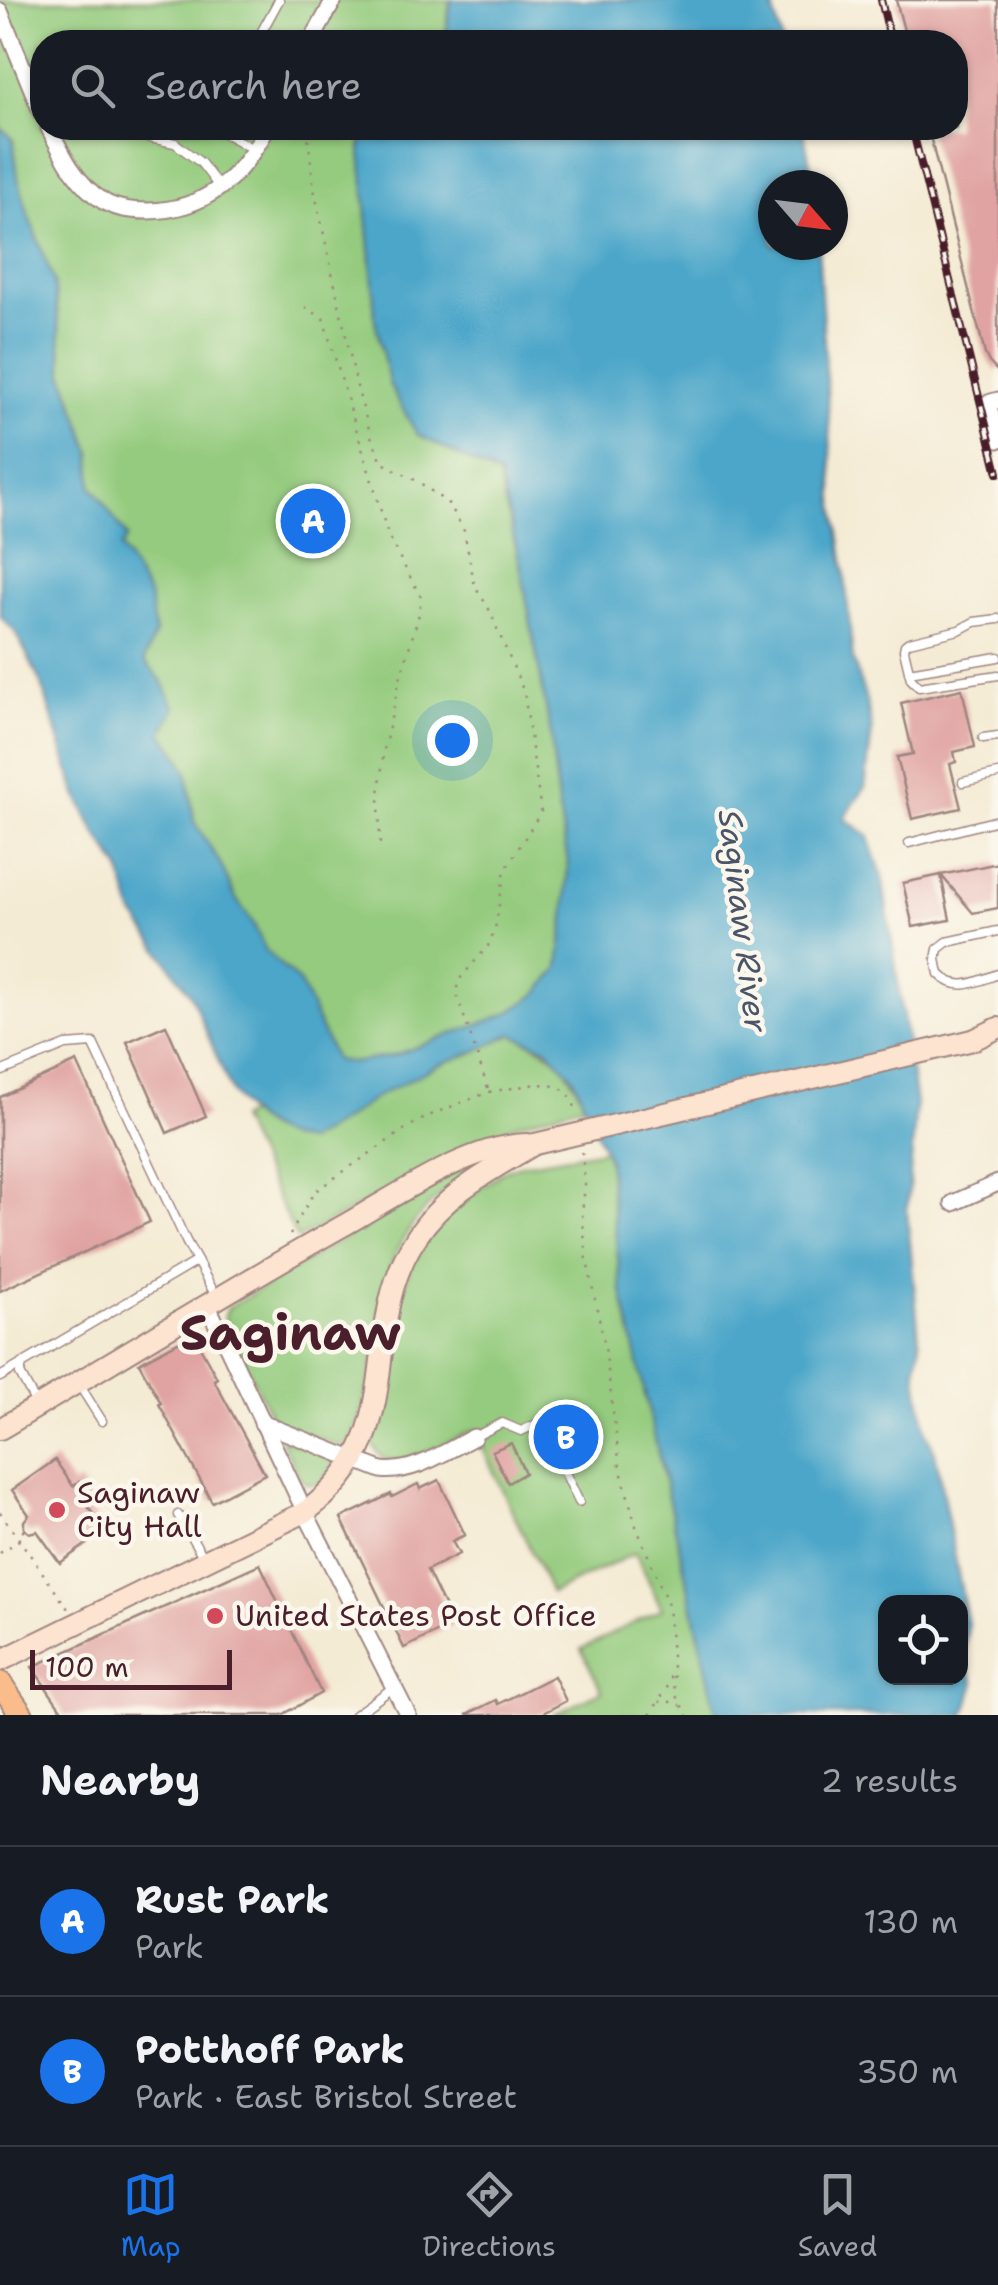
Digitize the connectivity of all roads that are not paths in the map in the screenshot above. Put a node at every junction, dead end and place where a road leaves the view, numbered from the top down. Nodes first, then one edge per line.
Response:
1 (279, 0) edge
2 (334, 0) edge
3 (0, 11) edge
4 (263, 30) edge
5 (318, 30) edge
6 (30, 83) edge
7 (56, 140) edge
8 (160, 140) edge
9 (237, 140) edge
10 (261, 140) edge
11 (256, 150) junction
12 (220, 188) junction
13 (998, 400) edge
14 (998, 440) edge
15 (998, 619) edge
16 (998, 657) edge
17 (910, 672) junction
18 (998, 676) edge
19 (998, 736) edge
20 (983, 738) dead end
21 (998, 774) edge
22 (963, 782) dead end
23 (998, 820) edge
24 (909, 843) dead end
25 (998, 931) edge
26 (998, 974) edge
27 (998, 1028) edge
28 (973, 1040) junction
29 (998, 1040) edge
30 (0, 1072) edge
31 (534, 1144) junction
32 (998, 1183) edge
33 (953, 1203) dead end
34 (197, 1260) junction
35 (212, 1301) junction
36 (22, 1364) junction
37 (0, 1376) edge
38 (78, 1383) junction
39 (38, 1407) junction
40 (572, 1409) dead end
41 (102, 1421) dead end
42 (540, 1422) junction
43 (262, 1424) junction
44 (0, 1430) edge
45 (474, 1436) joint
46 (355, 1460) junction
47 (579, 1502) dead end
48 (305, 1512) junction
49 (178, 1515) dead end
50 (206, 1560) junction
51 (0, 1661) edge
52 (0, 1684) edge
53 (394, 1688) junction
54 (370, 1704) junction
55 (22, 1715) edge
56 (355, 1715) edge
57 (375, 1715) edge
58 (408, 1715) edge

1 - 4 lane
2 - 5 street
3 - 6 street
7 - 12 street
8 - 12 lane
9 - 11 lane
10 - 11 street
11 - 12 street
13 - 14 street
15 - 17 lane
16 - 17 lane
17 - 18 lane
19 - 20 lane
21 - 22 lane
23 - 24 lane
25 - 26 lane
27 - 28 main road
28 - 29 main road
28 - 31 main road, bridge
30 - 34 lane
31 - 35 main road
31 - 46 main road
32 - 33 street
34 - 35 lane
34 - 36 lane
35 - 38 main road
35 - 43 street
36 - 37 lane
36 - 39 lane
38 - 39 main road
38 - 41 lane
39 - 44 main road
40 - 42 lane
42 - 45 lane
42 - 47 lane
43 - 46 street
43 - 48 street
45 - 46 street
46 - 48 main road
48 - 50 main road
48 - 53 street
49 - 50 lane
50 - 51 main road
52 - 55 main road
53 - 54 lane
53 - 58 street
54 - 56 lane
54 - 57 lane

